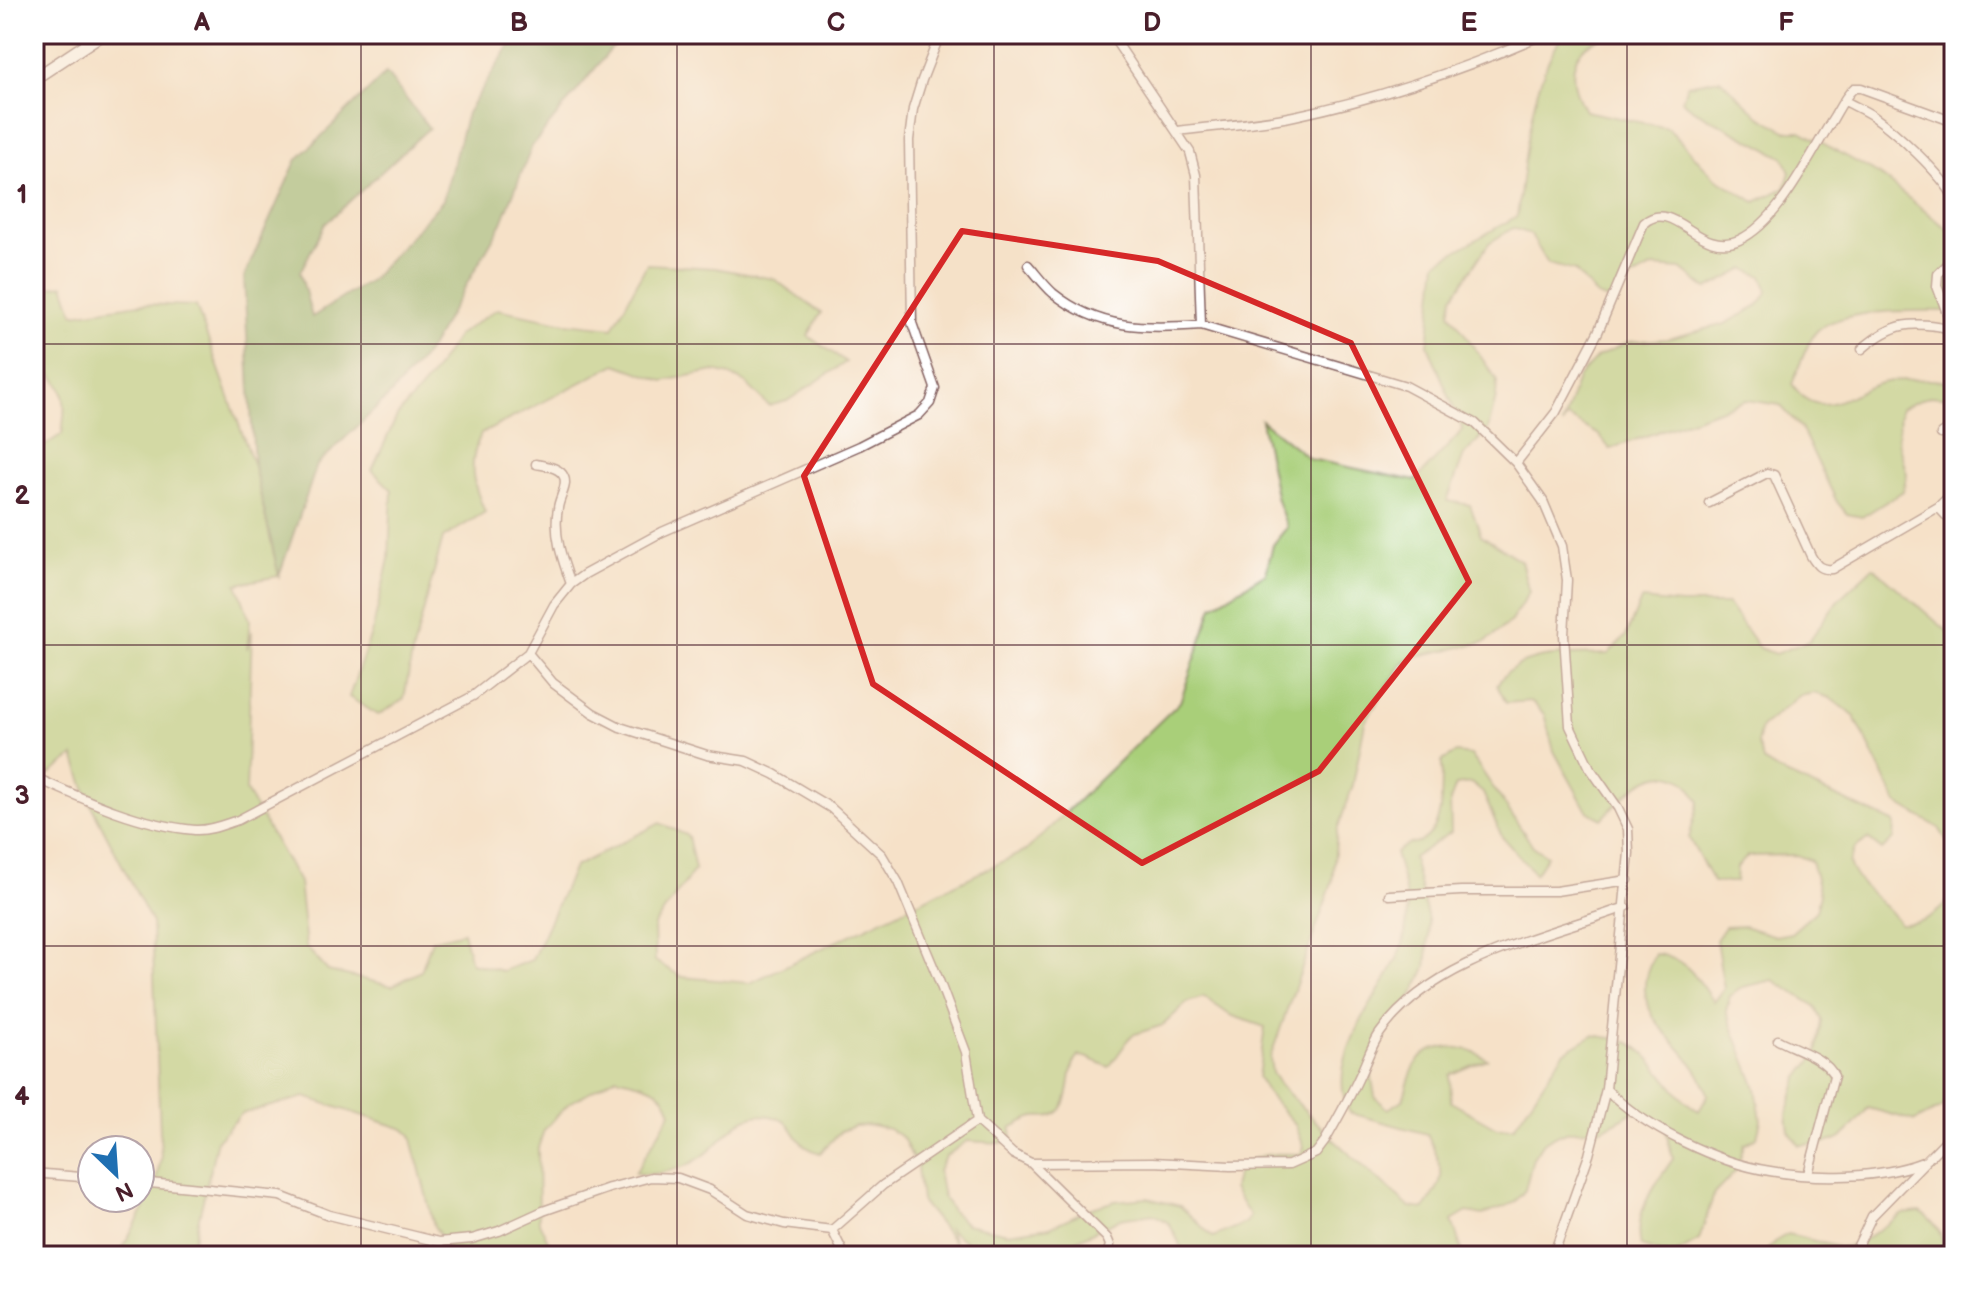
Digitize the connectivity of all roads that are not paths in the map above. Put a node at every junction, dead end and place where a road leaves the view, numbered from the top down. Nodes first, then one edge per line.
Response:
1 (102, 34) edge
2 (940, 34) edge
3 (1111, 34) edge
4 (1544, 34) edge
5 (34, 79) edge
6 (1845, 101) junction
7 (1954, 122) edge
8 (1178, 131) junction
9 (1954, 198) edge
10 (1954, 258) edge
11 (1028, 265) dead end
12 (1201, 325) junction
13 (1953, 331) edge
14 (1862, 349) dead end
15 (1954, 426) edge
16 (1941, 434) dead end
17 (1516, 463) junction
18 (536, 464) dead end
19 (1954, 492) edge
20 (1709, 503) dead end
21 (1938, 507) junction
22 (1954, 524) edge
23 (571, 584) junction
24 (528, 653) junction
25 (34, 777) edge
26 (1628, 880) junction
27 (1389, 895) dead end
28 (1626, 907) junction
29 (1778, 1040) dead end
30 (1606, 1089) junction
31 (1621, 1104) junction
32 (1600, 1116) junction
33 (977, 1121) junction
34 (1954, 1132) edge
35 (1923, 1162) junction
36 (1031, 1163) junction
37 (34, 1173) edge
38 (1808, 1174) junction
39 (76, 1177) edge
40 (156, 1184) edge
41 (832, 1230) junction
42 (845, 1256) edge
43 (1107, 1256) edge
44 (1553, 1256) edge
45 (1853, 1256) edge

1 - 5 street
2 - 23 street
3 - 8 street
4 - 8 street
6 - 7 street
6 - 9 street
6 - 17 street
8 - 12 street
10 - 13 street
11 - 12 street
12 - 17 street
13 - 14 street
15 - 16 street
17 - 26 street
18 - 23 street
19 - 21 street
20 - 21 street
21 - 22 street
23 - 24 street
24 - 25 street
24 - 33 street
26 - 27 street
26 - 28 street
28 - 30 street
28 - 36 street
29 - 38 street
30 - 31 street
30 - 32 street
31 - 32 street
31 - 38 street
32 - 44 street
33 - 36 street
33 - 41 street
34 - 35 street
35 - 38 street
35 - 45 street
36 - 43 street
37 - 39 street
40 - 41 street
41 - 42 street

